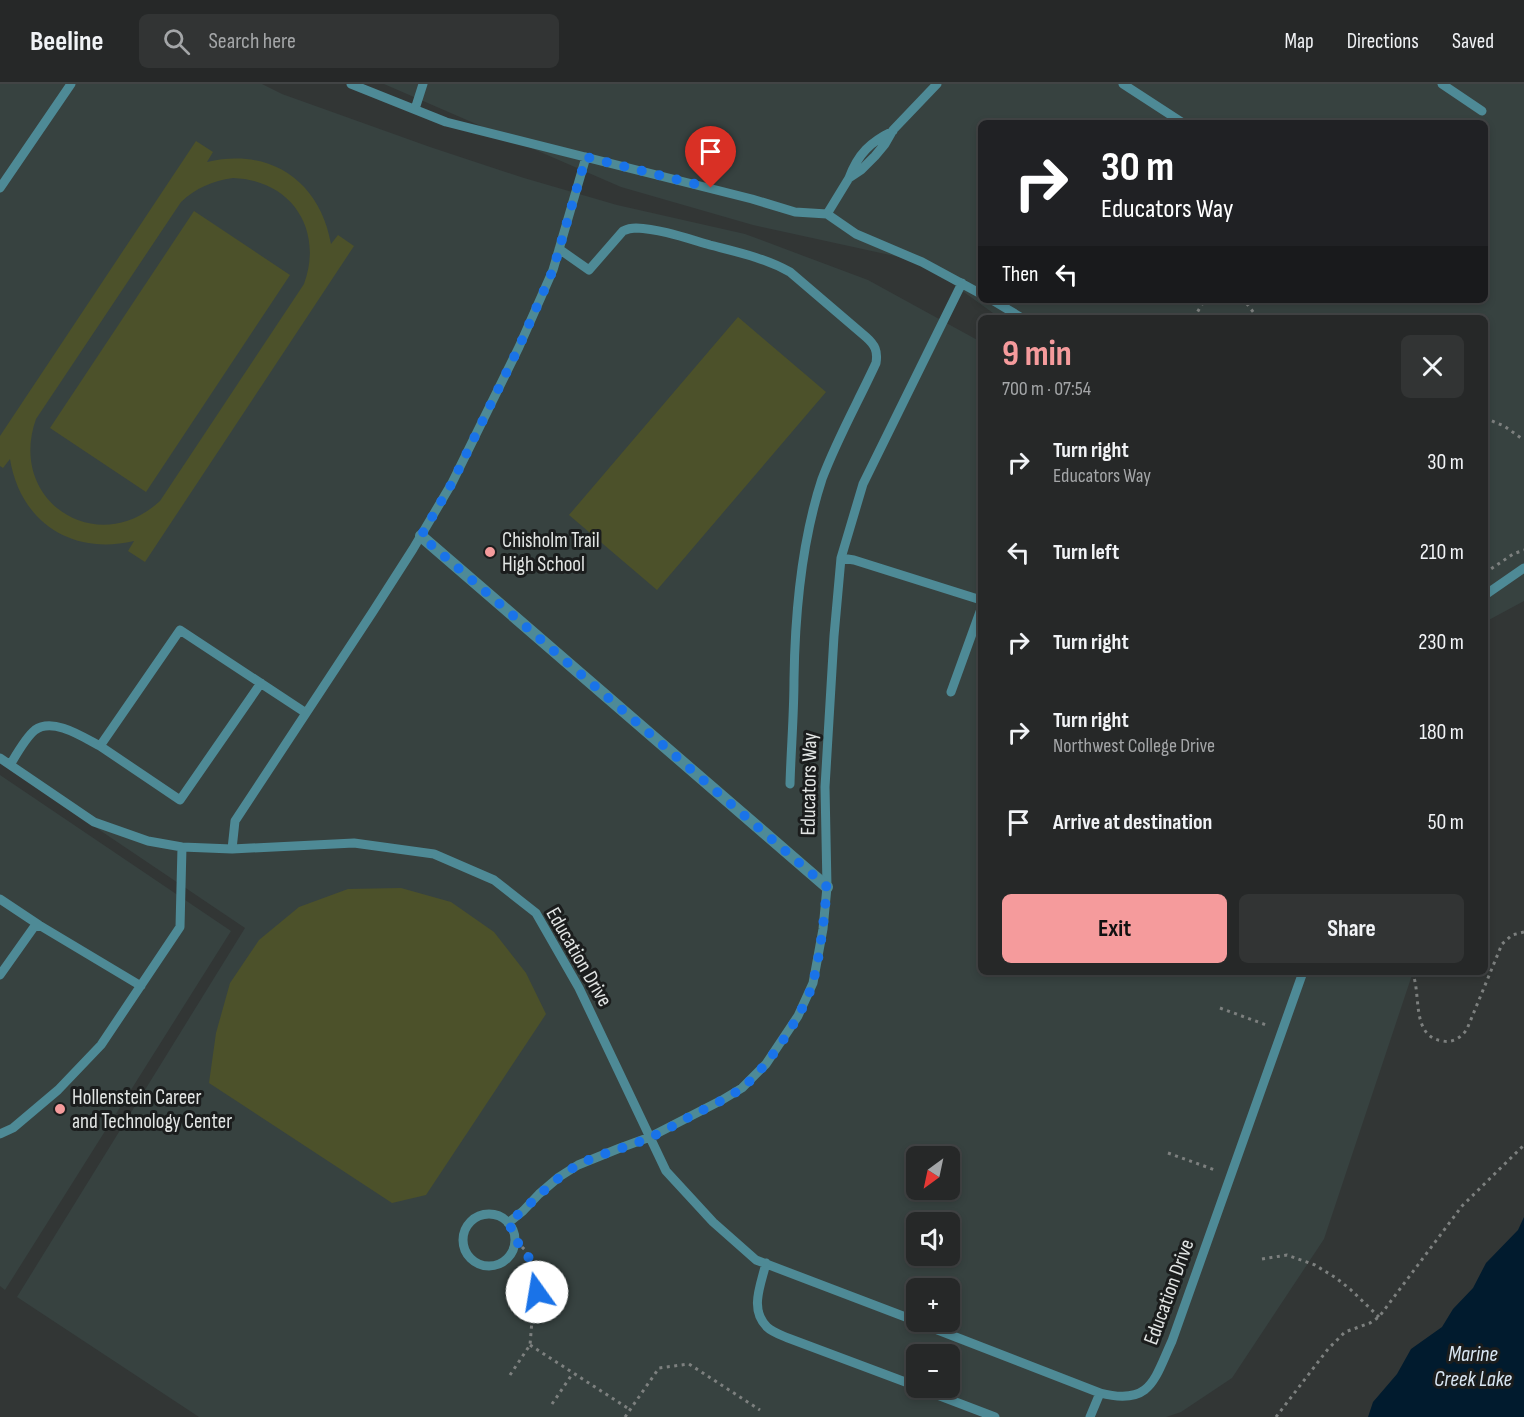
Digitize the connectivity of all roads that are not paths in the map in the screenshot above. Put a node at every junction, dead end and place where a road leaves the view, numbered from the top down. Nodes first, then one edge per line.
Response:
1 (71, 84) edge
2 (351, 84) edge
3 (423, 84) edge
4 (937, 84) edge
5 (1123, 84) edge
6 (1442, 84) edge
7 (415, 109) junction
8 (1482, 111) dead end
9 (1178, 120) edge
10 (586, 157) junction
11 (0, 188) edge
12 (827, 214) junction
13 (559, 249) junction
14 (962, 283) junction
15 (978, 292) edge
16 (997, 303) edge
17 (1017, 315) edge
18 (421, 536) junction
19 (842, 558) junction
20 (1524, 568) edge
21 (1488, 593) edge
22 (978, 599) edge
23 (978, 617) edge
24 (261, 683) junction
25 (951, 692) dead end
26 (306, 713) junction
27 (100, 746) junction
28 (0, 758) edge
29 (10, 765) junction
30 (790, 784) dead end
31 (182, 847) junction
32 (232, 849) junction
33 (827, 887) junction
34 (0, 899) edge
35 (39, 925) junction
36 (0, 975) edge
37 (1302, 975) edge
38 (141, 986) junction
39 (0, 1134) edge
40 (650, 1137) junction
41 (508, 1223) junction
42 (766, 1263) junction
43 (906, 1318) edge
44 (943, 1332) edge
45 (906, 1382) edge
46 (1100, 1393) junction
47 (946, 1398) edge
48 (995, 1417) edge
49 (1090, 1417) edge

1 - 11 lane
2 - 7 lane
3 - 7 lane
4 - 12 lane
5 - 9 lane
6 - 8 lane
7 - 10 lane
10 - 12 lane
10 - 13 lane
12 - 14 lane
13 - 18 lane
13 - 30 lane
14 - 15 lane
14 - 19 lane, Educators Way
16 - 17 lane
18 - 26 lane
18 - 33 street
19 - 22 lane
19 - 33 lane, Educators Way
20 - 21 lane
23 - 25 lane
24 - 26 lane
24 - 27 lane
24 - 27 lane
26 - 32 lane
27 - 29 lane
28 - 29 lane, Education Drive
29 - 31 lane, Education Drive
31 - 32 lane, Education Drive
31 - 38 lane
32 - 40 lane, Education Drive
33 - 40 lane, Educators Way
34 - 35 lane
35 - 36 lane
35 - 38 lane
37 - 46 lane, Education Drive
38 - 39 lane
40 - 41 lane, Educators Way
40 - 42 lane, Education Drive
41 - 41 lane
42 - 43 lane, Education Drive
42 - 45 lane
44 - 46 lane, Education Drive
46 - 49 lane
47 - 48 lane

